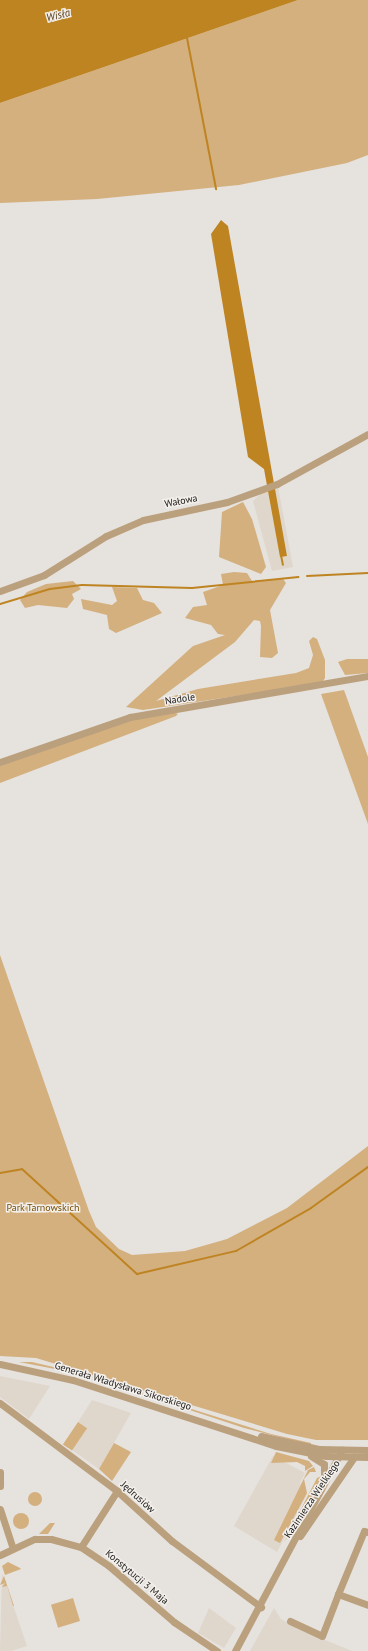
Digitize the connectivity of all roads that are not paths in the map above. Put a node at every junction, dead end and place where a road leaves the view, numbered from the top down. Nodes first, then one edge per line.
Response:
1 (368, 434) edge
2 (0, 591) edge
3 (368, 676) edge
4 (0, 762) edge
5 (0, 1364) edge
6 (0, 1403) edge
7 (240, 1432) junction
8 (292, 1450) junction
9 (368, 1450) edge
10 (341, 1454) junction
11 (354, 1457) junction
12 (368, 1457) edge
13 (0, 1472) edge
14 (337, 1478) junction
15 (323, 1485) junction
16 (0, 1486) edge
17 (117, 1491) junction
18 (0, 1509) edge
19 (368, 1532) edge
20 (12, 1547) junction
21 (81, 1547) junction
22 (289, 1552) junction
23 (0, 1555) edge
24 (338, 1594) junction
25 (368, 1605) edge
26 (261, 1607) junction
27 (290, 1621) dead end
28 (213, 1650) edge
29 (235, 1651) edge

1 - 2 street, Wałowa
3 - 4 street, Nadole
5 - 7 street, Generała Władysława Sikorskiego
6 - 17 street, Jędrusiów
7 - 8 street, Generała Władysława Sikorskiego
7 - 10 street, Generała Władysława Sikorskiego
8 - 10 street, Generała Władysława Sikorskiego
8 - 15 street, Kazimierza Wielkiego
9 - 10 street, Generała Władysława Sikorskiego
10 - 11 street, Generała Władysława Sikorskiego
10 - 14 street
10 - 15 street, Kazimierza Wielkiego
11 - 12 street, Generała Władysława Sikorskiego
11 - 14 street, Kazimierza Wielkiego
13 - 16 street
14 - 22 street, Kazimierza Wielkiego
15 - 22 street, Kazimierza Wielkiego
17 - 21 street
17 - 26 street, Jędrusiów
18 - 20 street
19 - 24 street
20 - 21 street, Konstytucji 3 Maja
20 - 23 street, Konstytucji 3 Maja
21 - 28 street, Konstytucji 3 Maja
22 - 26 street, Kazimierza Wielkiego
24 - 25 street
24 - 27 street
26 - 29 street, Kazimierza Wielkiego

